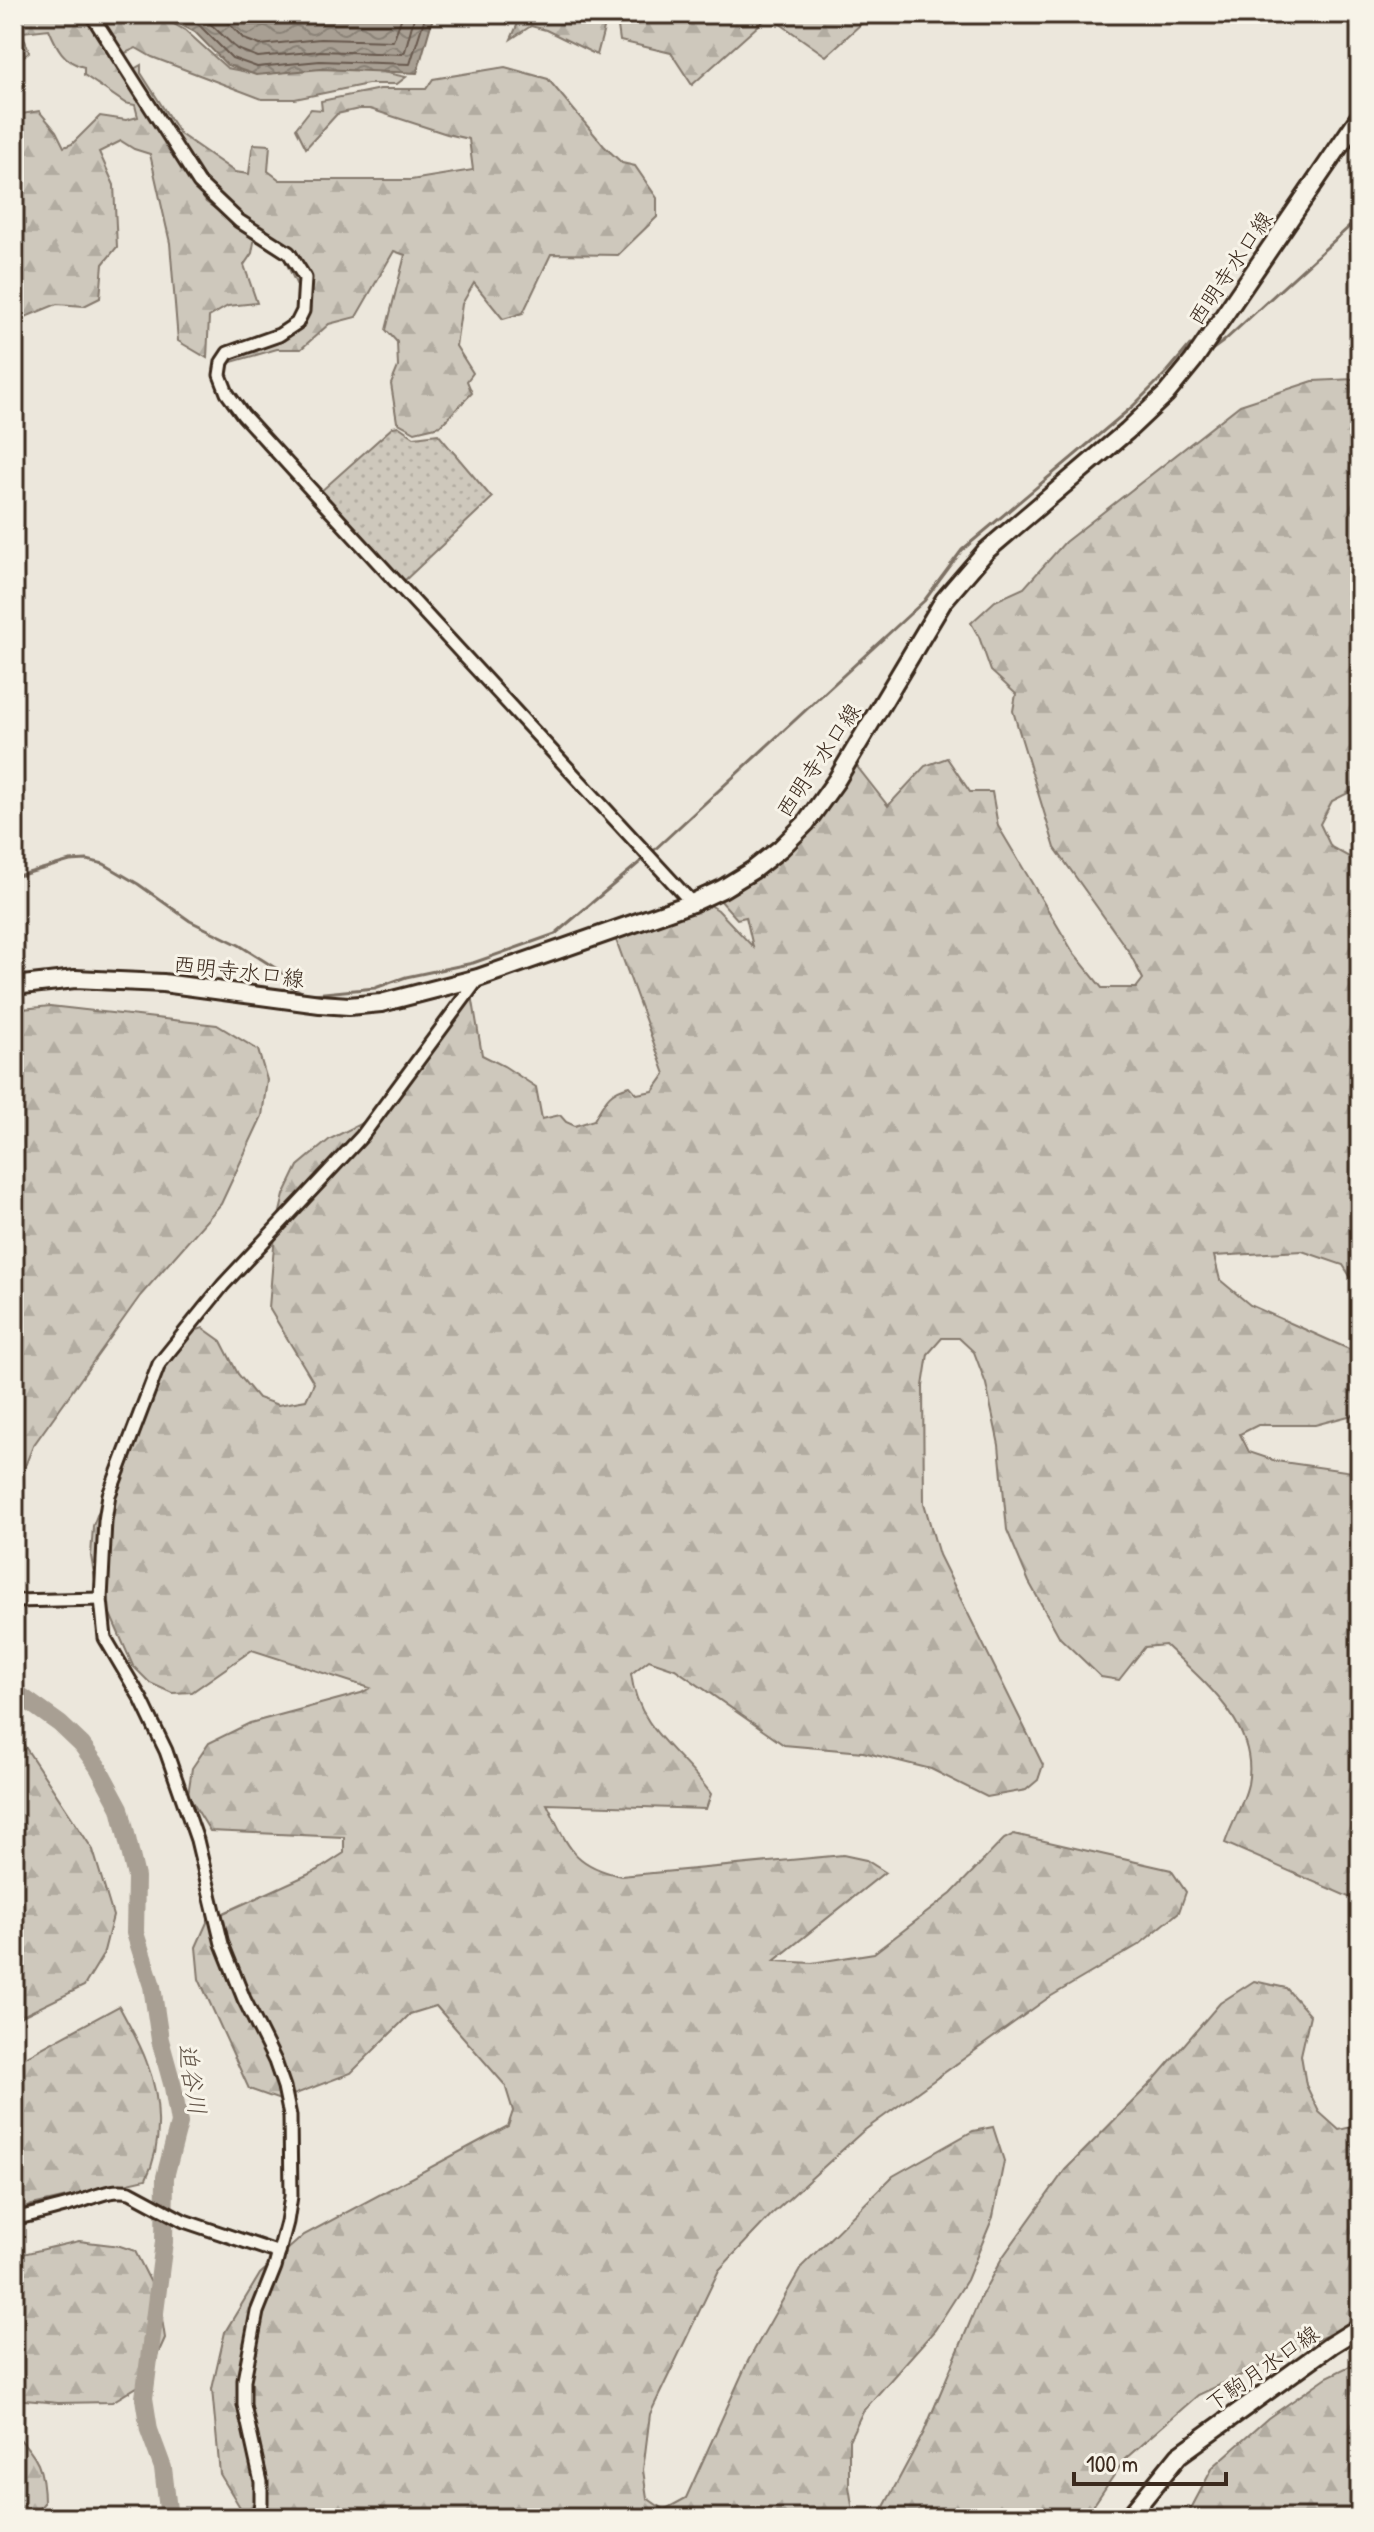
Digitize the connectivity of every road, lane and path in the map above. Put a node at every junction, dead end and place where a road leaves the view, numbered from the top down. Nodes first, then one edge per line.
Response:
1 (91, 14) edge
2 (1360, 116) edge
3 (692, 903) junction
4 (478, 978) junction
5 (14, 986) edge
6 (101, 1599) junction
7 (14, 1601) edge
8 (14, 2219) edge
9 (279, 2253) junction
10 (1360, 2327) edge
11 (258, 2518) edge
12 (1128, 2518) edge

1 - 3 street
2 - 3 main road, 西明寺水口線
3 - 4 main road, 西明寺水口線
4 - 5 main road, 西明寺水口線
4 - 6 street
6 - 7 street
6 - 9 street
8 - 9 street
9 - 11 street
10 - 12 main road, 下駒月水口線

